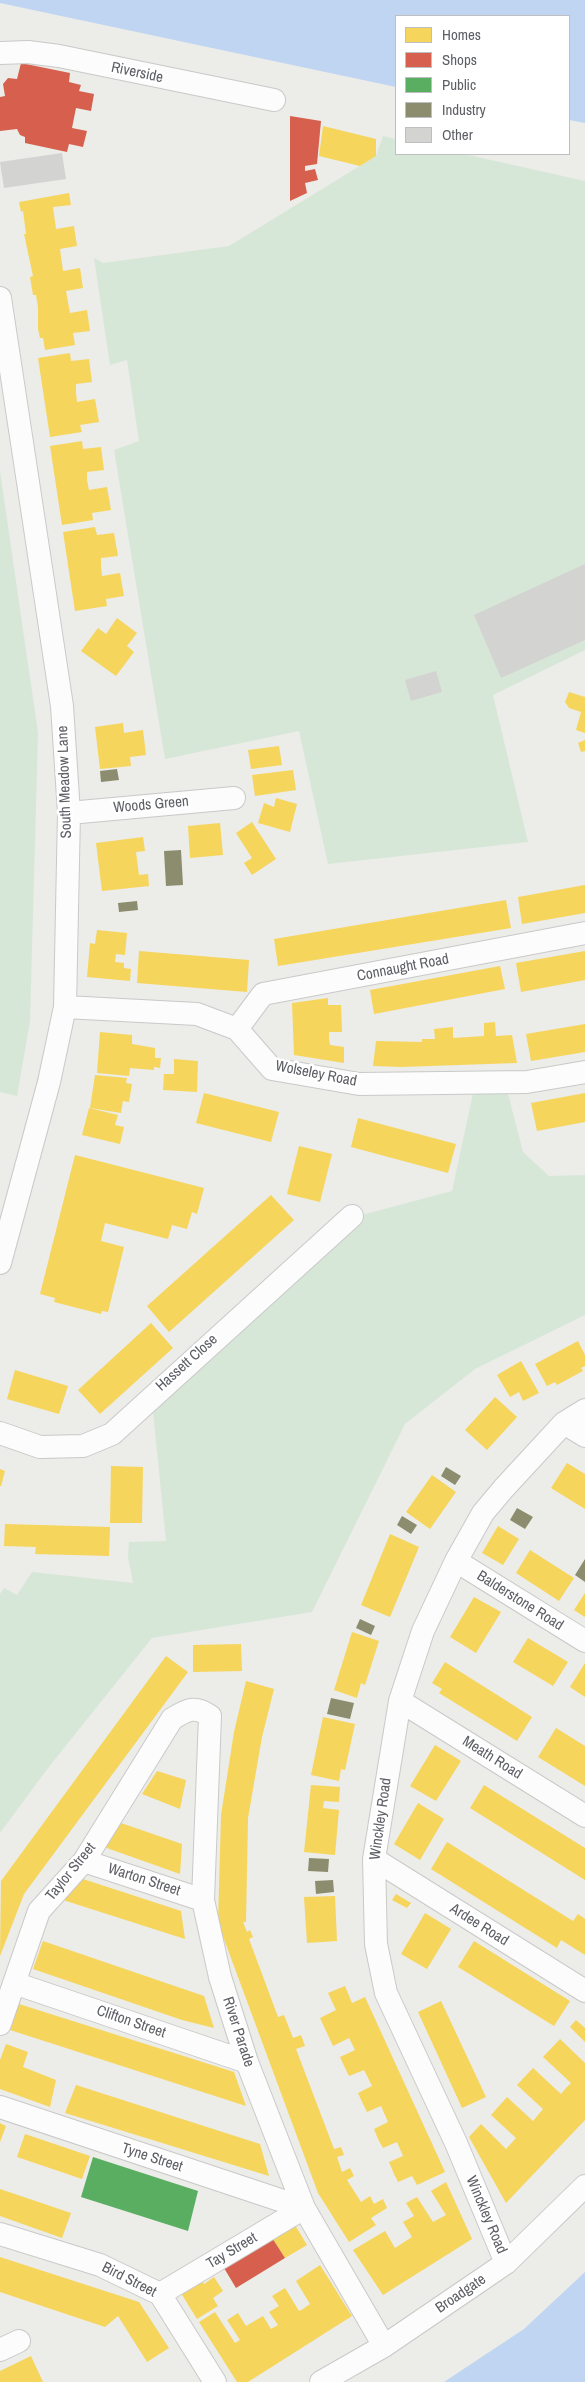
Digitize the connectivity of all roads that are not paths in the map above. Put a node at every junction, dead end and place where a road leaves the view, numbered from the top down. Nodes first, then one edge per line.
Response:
1 (0, 53) edge
2 (274, 100) dead end
3 (0, 298) edge
4 (234, 798) dead end
5 (69, 813) junction
6 (585, 933) edge
7 (65, 1007) junction
8 (237, 1029) junction
9 (585, 1072) edge
10 (352, 1216) dead end
11 (4, 1231) edge
12 (0, 1263) edge
13 (585, 1410) edge
14 (564, 1423) junction
15 (0, 1432) edge
16 (585, 1436) edge
17 (456, 1561) junction
18 (585, 1641) edge
19 (400, 1701) junction
20 (186, 1711) joint
21 (585, 1816) edge
22 (374, 1859) junction
23 (84, 1861) junction
24 (203, 1900) junction
25 (14, 1983) junction
26 (585, 1991) edge
27 (0, 2024) edge
28 (247, 2062) junction
29 (0, 2107) edge
30 (585, 2186) edge
31 (304, 2208) junction
32 (0, 2234) edge
33 (506, 2263) junction
34 (160, 2294) junction
35 (384, 2346) junction
36 (215, 2382) edge
37 (321, 2382) edge

1 - 2 street, Riverside
3 - 5 street, South Meadow Lane
4 - 5 street, Woods Green
5 - 7 street, South Meadow Lane
6 - 8 street, Connaught Road
7 - 8 street, Wolseley Road
7 - 11 street, South Meadow Lane
8 - 9 street, Wolseley Road
10 - 15 street, Hassett Close
11 - 12 street, South Meadow Lane
13 - 14 street, Winckley Road
14 - 16 street
14 - 17 street, Winckley Road
17 - 18 street, Balderstone Road
17 - 19 street, Winckley Road
19 - 21 street, Meath Road
19 - 22 street, Winckley Road
20 - 23 street, Taylor Street
20 - 24 street, River Parade
22 - 26 street, Ardee Road
22 - 33 street, Winckley Road
23 - 24 street, Warton Street
23 - 25 street, Taylor Street
24 - 28 street, River Parade
25 - 27 street, Taylor Street
25 - 28 street, Clifton Street
28 - 31 street, River Parade
29 - 31 street, Tyne Street
30 - 33 street, Broadgate
31 - 34 street, Tay Street
31 - 35 street, River Parade
32 - 34 street, Bird Street
33 - 35 street, Broadgate
34 - 36 street, Bird Street
35 - 37 street, Broadgate

